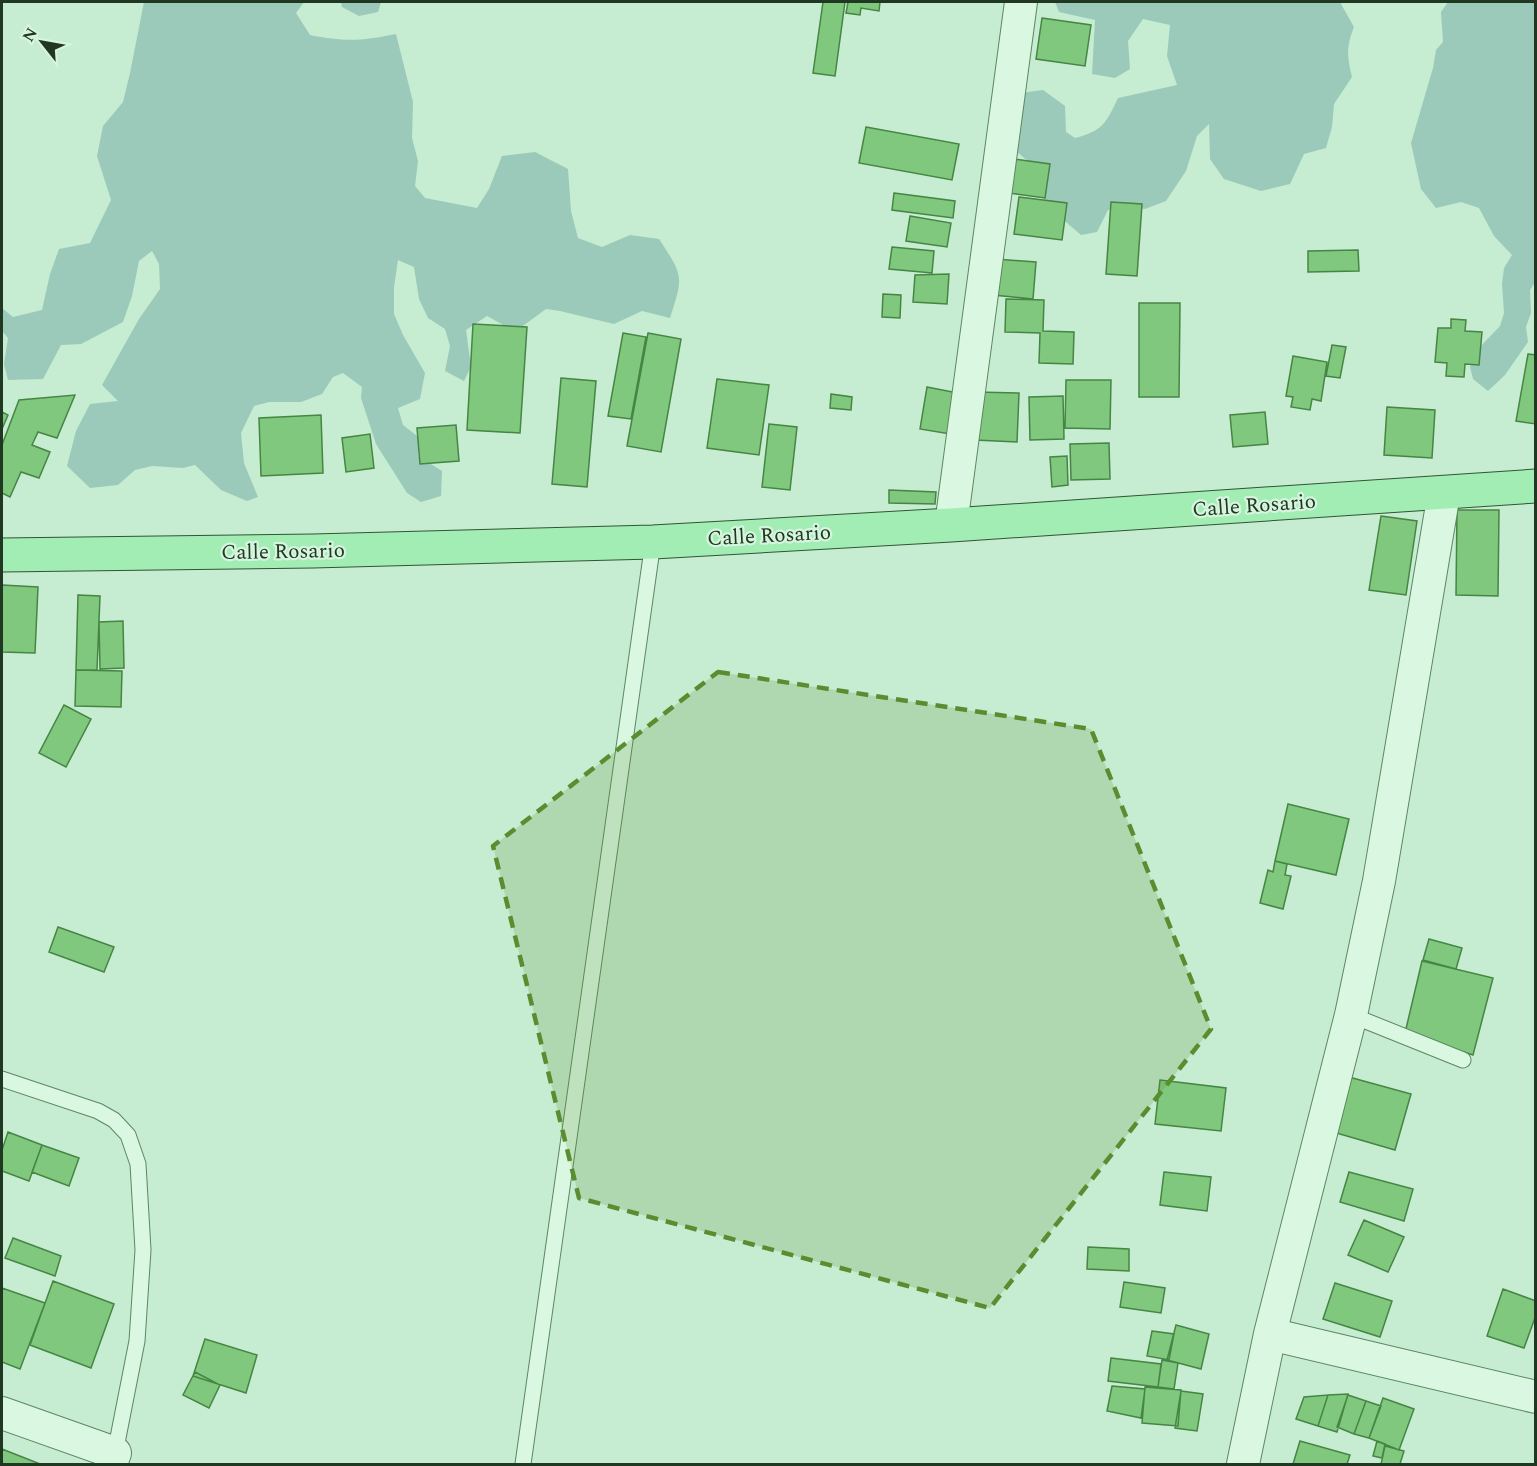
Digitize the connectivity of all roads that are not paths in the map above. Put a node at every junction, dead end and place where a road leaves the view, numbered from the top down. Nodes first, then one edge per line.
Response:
1 (1021, 2) edge
2 (1536, 486) edge
3 (1444, 493) junction
4 (951, 525) junction
5 (653, 542) junction
6 (2, 555) edge
7 (1351, 1015) junction
8 (1463, 1060) dead end
9 (2, 1080) edge
10 (1270, 1334) junction
11 (1536, 1397) edge
12 (2, 1413) edge
13 (113, 1459) edge
14 (523, 1464) edge
15 (1244, 1464) edge

1 - 4 street
2 - 3 main road, Calle Rosario
3 - 4 main road, Calle Rosario
3 - 7 street
4 - 5 main road, Calle Rosario
5 - 6 main road, Calle Rosario
5 - 14 lane
7 - 8 lane
7 - 10 street
9 - 13 lane
10 - 11 street
10 - 15 street
12 - 13 street

